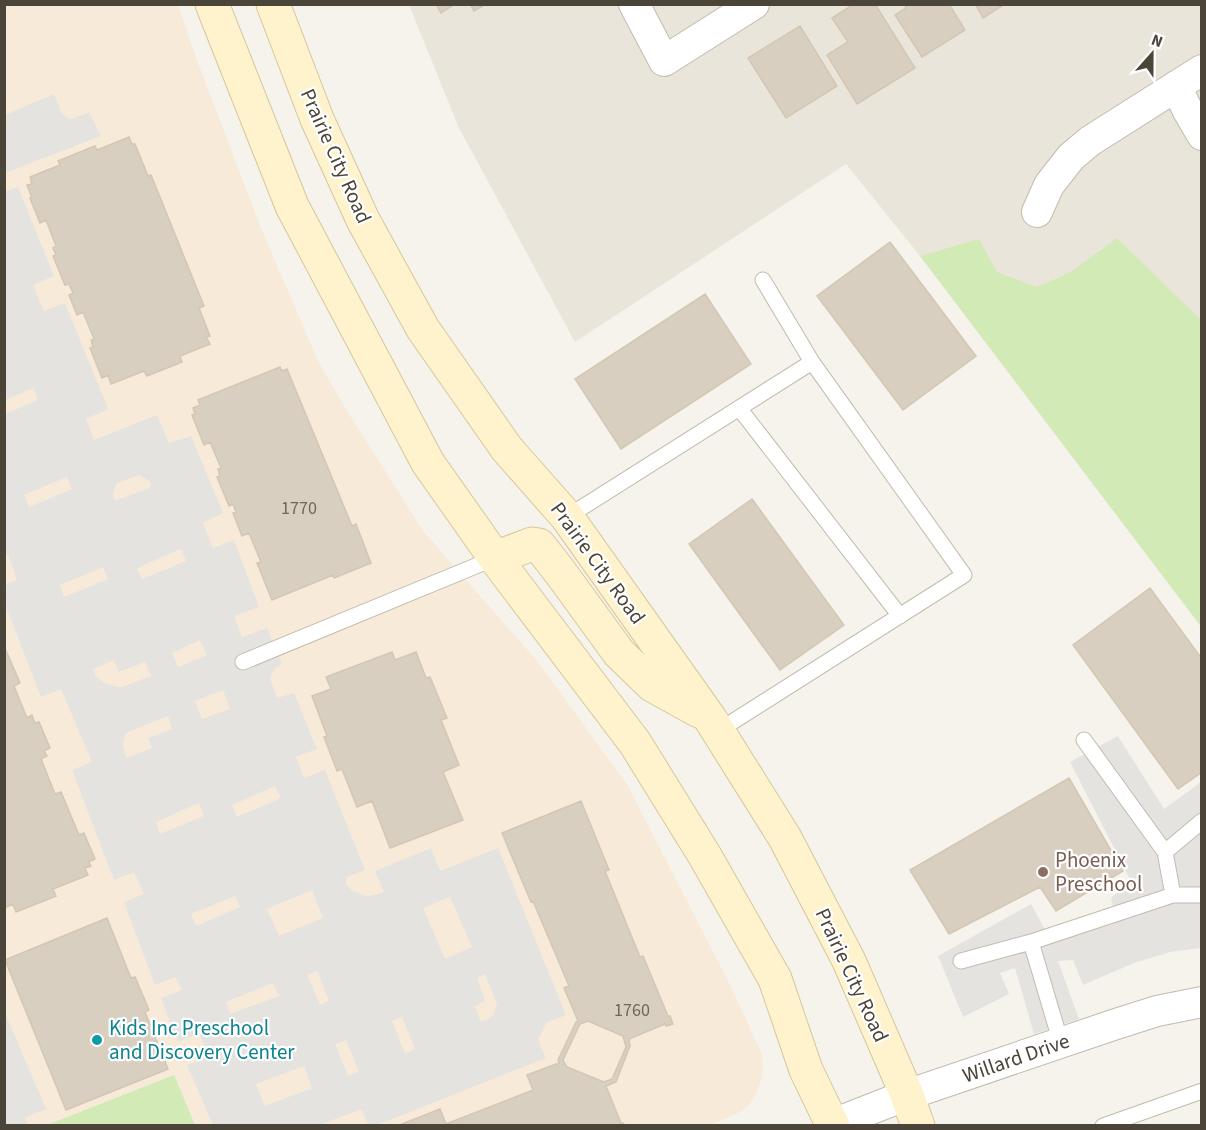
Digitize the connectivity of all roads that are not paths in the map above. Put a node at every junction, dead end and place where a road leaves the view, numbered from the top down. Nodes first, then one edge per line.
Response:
1 (212, 4) edge
2 (273, 4) edge
3 (634, 4) edge
4 (754, 4) edge
5 (1202, 70) edge
6 (1176, 86) junction
7 (1202, 135) edge
8 (1037, 212) dead end
9 (763, 280) dead end
10 (812, 362) junction
11 (740, 408) junction
12 (567, 517) junction
13 (495, 558) junction
14 (900, 616) junction
15 (243, 662) dead end
16 (713, 724) junction
17 (1084, 740) dead end
18 (1202, 821) edge
19 (1165, 852) junction
20 (1173, 895) junction
21 (1202, 895) edge
22 (1031, 942) junction
23 (961, 960) dead end
24 (1202, 1002) edge
25 (1062, 1043) junction
26 (1202, 1090) edge
27 (907, 1095) junction
28 (833, 1125) edge
29 (918, 1125) edge
30 (1103, 1125) edge

1 - 13 main road
2 - 12 main road, Prairie City Road
3 - 4 street
5 - 6 street
6 - 7 street
6 - 8 street
9 - 10 lane
10 - 11 lane
10 - 14 lane
11 - 12 lane
11 - 14 lane
12 - 16 main road, Prairie City Road
13 - 15 lane
13 - 16 main road
13 - 28 main road
14 - 16 lane
16 - 27 main road, Prairie City Road
17 - 19 lane
18 - 19 lane
19 - 20 lane
20 - 21 lane
20 - 22 lane
22 - 23 lane
22 - 25 lane
24 - 25 street, Willard Drive
25 - 27 street, Willard Drive
26 - 30 lane
27 - 28 street, Willard Drive
27 - 29 main road, Prairie City Road

